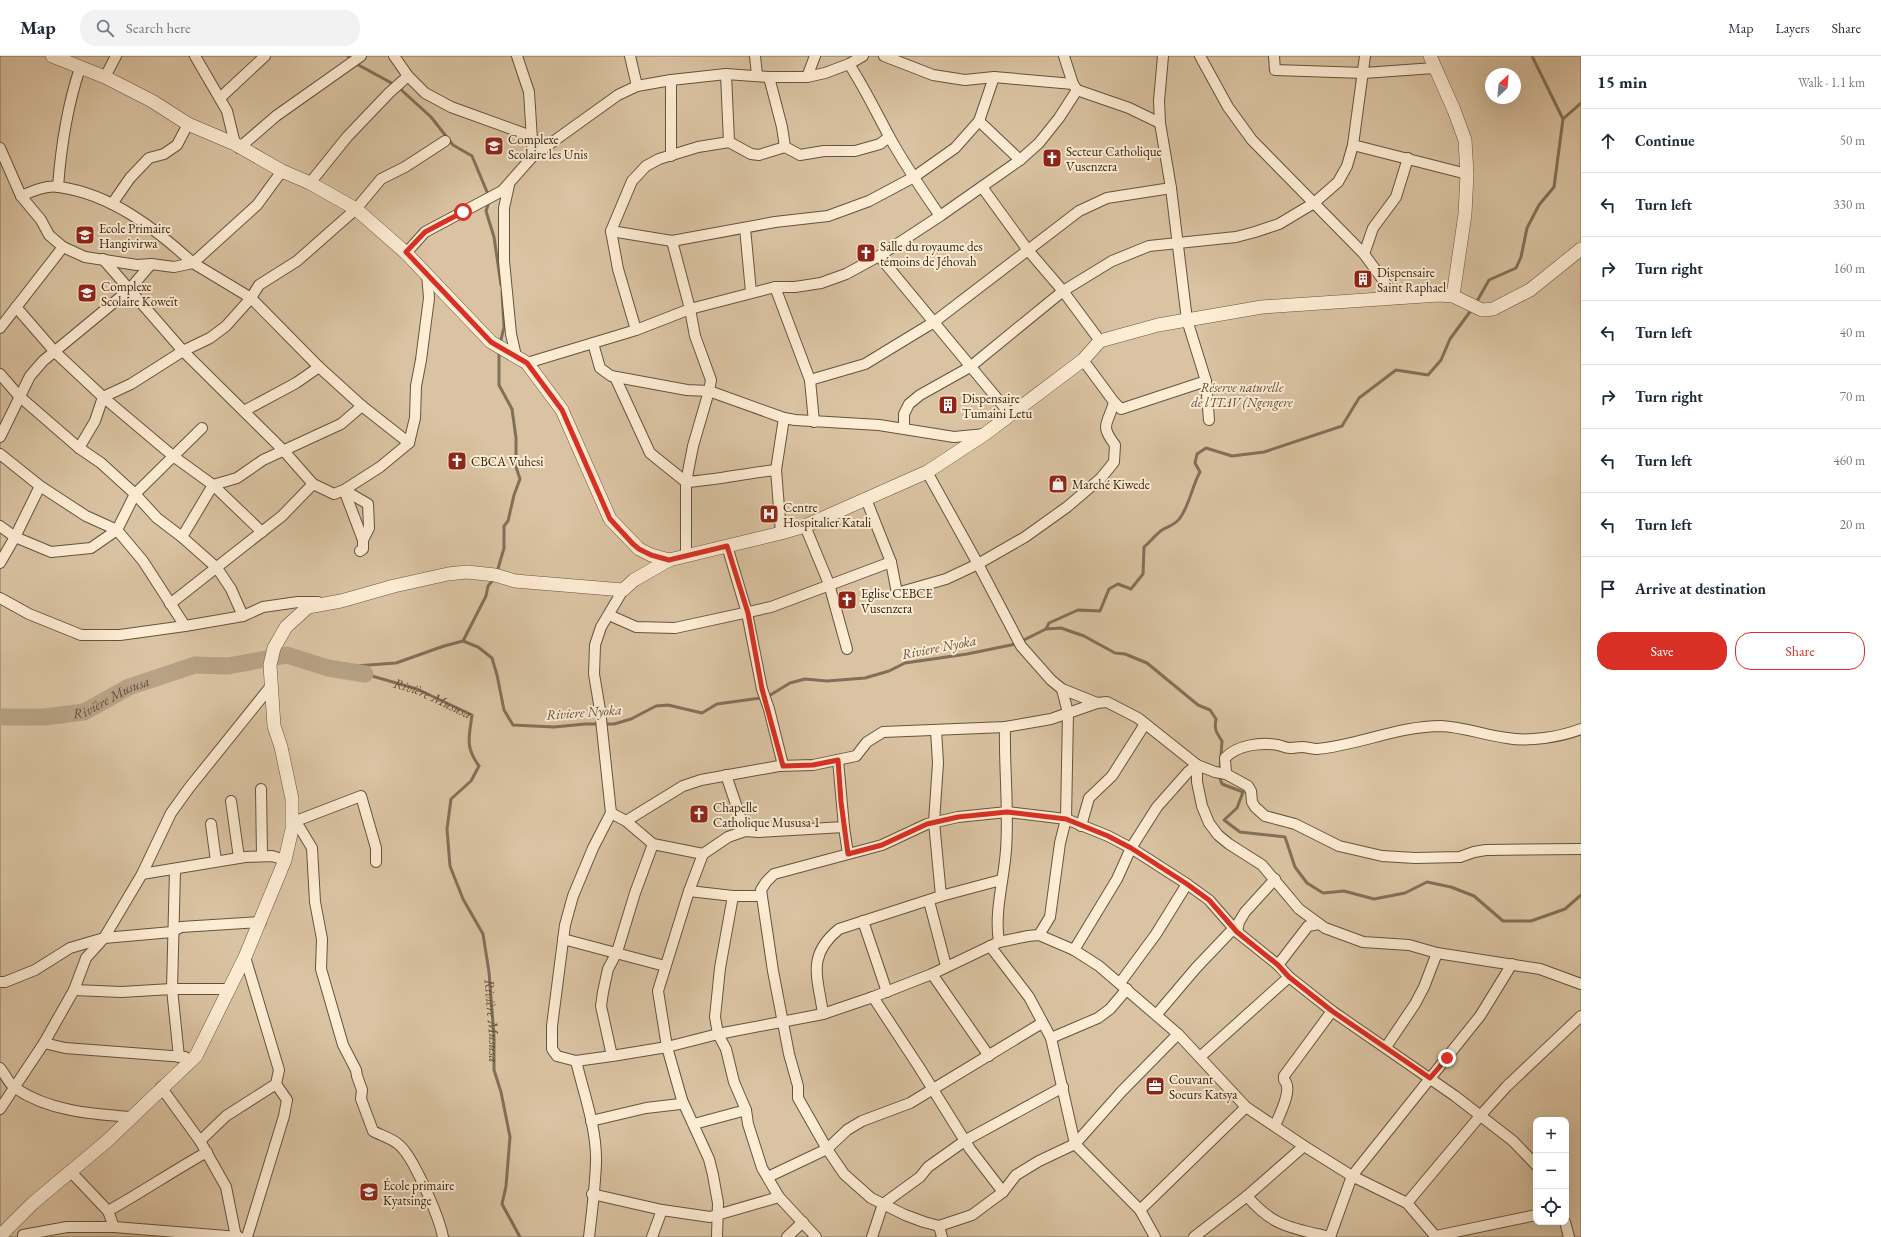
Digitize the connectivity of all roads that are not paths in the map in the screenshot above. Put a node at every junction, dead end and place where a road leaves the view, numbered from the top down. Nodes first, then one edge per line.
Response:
1 (52, 56) edge
2 (116, 56) edge
3 (195, 56) edge
4 (265, 56) edge
5 (394, 56) edge
6 (517, 56) edge
7 (630, 56) edge
8 (755, 56) edge
9 (815, 56) edge
10 (863, 56) edge
11 (884, 56) edge
12 (1064, 56) edge
13 (1162, 56) edge
14 (1200, 56) edge
15 (1274, 56) edge
16 (1365, 56) edge
17 (356, 61) edge
18 (1432, 62) edge
19 (849, 64) junction
20 (80, 68) junction
21 (1364, 73) junction
22 (726, 74) junction
23 (757, 75) junction
24 (105, 77) junction
25 (769, 77) junction
26 (807, 77) junction
27 (994, 77) junction
28 (404, 79) junction
29 (671, 80) junction
30 (637, 86) junction
31 (1075, 87) junction
32 (220, 98) junction
33 (978, 121) junction
34 (1160, 123) junction
35 (188, 124) junction
36 (531, 136) junction
37 (889, 137) junction
38 (445, 141) dead end
39 (729, 142) junction
40 (1353, 145) junction
41 (237, 146) junction
42 (785, 147) junction
43 (0, 148) edge
44 (533, 156) junction
45 (671, 156) junction
46 (1408, 158) junction
47 (1020, 160) junction
48 (282, 172) junction
49 (1467, 174) junction
50 (913, 178) junction
51 (310, 183) junction
52 (509, 184) junction
53 (58, 187) junction
54 (982, 187) junction
55 (1171, 188) junction
56 (21, 196) junction
57 (1314, 203) junction
58 (112, 204) junction
59 (356, 208) junction
60 (940, 216) junction
61 (745, 228) junction
62 (610, 231) junction
63 (672, 241) junction
64 (1177, 244) junction
65 (62, 247) junction
66 (1581, 249) edge
67 (1026, 250) junction
68 (406, 252) junction
69 (1364, 254) junction
70 (879, 256) junction
71 (103, 259) junction
72 (193, 263) junction
73 (151, 264) junction
74 (427, 274) junction
75 (776, 287) junction
76 (129, 290) junction
77 (1063, 291) junction
78 (751, 292) junction
79 (1453, 296) junction
80 (251, 298) junction
81 (1397, 299) junction
82 (16, 307) junction
83 (690, 309) junction
84 (1187, 320) junction
85 (934, 322) junction
86 (0, 328) edge
87 (636, 330) junction
88 (1100, 341) junction
89 (592, 343) junction
90 (183, 351) junction
91 (55, 352) junction
92 (516, 356) junction
93 (1083, 360) junction
94 (319, 367) junction
95 (970, 367) junction
96 (0, 374) edge
97 (615, 378) junction
98 (810, 380) junction
99 (1206, 381) junction
100 (709, 391) junction
101 (19, 396) junction
102 (103, 397) junction
103 (1114, 402) junction
104 (362, 406) junction
105 (244, 411) junction
106 (1010, 414) junction
107 (784, 418) junction
108 (1209, 420) dead end
109 (814, 422) junction
110 (202, 428) dead end
111 (904, 428) junction
112 (984, 434) junction
113 (0, 437) edge
114 (409, 444) junction
115 (79, 448) junction
116 (284, 451) junction
117 (0, 454) edge
118 (173, 456) junction
119 (776, 470) junction
120 (927, 472) junction
121 (686, 482) junction
122 (313, 484) junction
123 (213, 485) junction
124 (40, 486) junction
125 (344, 490) junction
126 (135, 494) junction
127 (866, 499) junction
128 (0, 526) edge
129 (805, 526) junction
130 (117, 530) junction
131 (262, 532) junction
132 (781, 533) junction
133 (15, 537) junction
134 (182, 537) junction
135 (363, 540) junction
136 (727, 546) junction
137 (360, 551) dead end
138 (686, 556) junction
139 (669, 560) junction
140 (891, 562) junction
141 (0, 563) edge
142 (978, 564) junction
143 (217, 568) junction
144 (829, 584) junction
145 (623, 590) junction
146 (0, 598) edge
147 (330, 602) junction
148 (170, 604) junction
149 (748, 613) junction
150 (609, 615) junction
151 (243, 616) junction
152 (185, 626) junction
153 (847, 649) dead end
154 (270, 686) junction
155 (1062, 689) junction
156 (1097, 703) junction
157 (1068, 713) junction
158 (1145, 724) junction
159 (1005, 727) junction
160 (1581, 729) edge
161 (936, 730) junction
162 (838, 760) junction
163 (1197, 765) junction
164 (783, 766) junction
165 (1221, 773) junction
166 (726, 775) junction
167 (261, 789) dead end
168 (230, 801) dead end
169 (1007, 812) junction
170 (611, 813) junction
171 (294, 818) junction
172 (1066, 819) junction
173 (626, 820) junction
174 (934, 822) junction
175 (211, 824) dead end
176 (1081, 826) junction
177 (844, 827) junction
178 (745, 831) junction
179 (653, 844) junction
180 (1131, 848) junction
181 (1581, 849) edge
182 (703, 854) junction
183 (848, 854) junction
184 (262, 856) junction
185 (240, 858) junction
186 (285, 860) junction
187 (216, 861) junction
188 (376, 862) dead end
189 (175, 870) junction
190 (142, 874) junction
191 (1274, 879) junction
192 (1001, 880) junction
193 (1187, 884) junction
194 (689, 891) junction
195 (733, 896) junction
196 (761, 896) junction
197 (941, 896) junction
198 (929, 901) junction
199 (863, 921) junction
200 (261, 922) junction
201 (1319, 924) junction
202 (1236, 930) junction
203 (172, 932) junction
204 (1039, 935) junction
205 (104, 938) junction
206 (563, 939) junction
207 (994, 944) junction
208 (1074, 950) junction
209 (617, 952) junction
210 (1437, 953) junction
211 (245, 957) junction
212 (1512, 964) junction
213 (1278, 965) junction
214 (665, 966) junction
215 (946, 966) junction
216 (932, 974) junction
217 (1289, 977) junction
218 (0, 982) edge
219 (1581, 984) edge
220 (1123, 986) junction
221 (172, 988) junction
222 (229, 989) junction
223 (74, 990) junction
224 (887, 992) junction
225 (873, 997) junction
226 (1332, 1011) junction
227 (823, 1014) junction
228 (1157, 1014) junction
229 (1581, 1016) edge
230 (782, 1020) junction
231 (1042, 1024) junction
232 (718, 1034) junction
233 (1178, 1034) junction
234 (1051, 1038) junction
235 (44, 1043) junction
236 (667, 1047) junction
237 (1386, 1047) junction
238 (196, 1056) junction
239 (612, 1056) junction
240 (988, 1056) junction
241 (179, 1057) junction
242 (1200, 1057) junction
243 (576, 1061) junction
244 (0, 1068) edge
245 (1430, 1078) junction
246 (276, 1084) junction
247 (14, 1087) junction
248 (161, 1087) junction
249 (1063, 1087) junction
250 (933, 1089) junction
251 (682, 1100) junction
252 (1246, 1107) junction
253 (0, 1109) edge
254 (746, 1110) junction
255 (1480, 1116) junction
256 (130, 1117) junction
257 (591, 1122) junction
258 (694, 1124) junction
259 (1275, 1126) junction
260 (966, 1140) junction
261 (200, 1141) junction
262 (1075, 1144) junction
263 (1304, 1146) junction
264 (827, 1149) junction
265 (207, 1152) junction
266 (1533, 1162) edge
267 (71, 1172) junction
268 (1352, 1176) junction
269 (768, 1177) junction
270 (1003, 1192) junction
271 (592, 1194) junction
272 (779, 1196) junction
273 (1247, 1196) junction
274 (1407, 1203) junction
275 (883, 1204) junction
276 (662, 1210) junction
277 (1140, 1210) junction
278 (108, 1211) junction
279 (718, 1216) junction
280 (1533, 1216) edge
281 (803, 1222) junction
282 (11, 1225) junction
283 (1566, 1225) edge
284 (939, 1226) junction
285 (114, 1227) junction
286 (0, 1236) edge
287 (24, 1236) edge
288 (236, 1237) edge
289 (239, 1237) edge
290 (247, 1237) edge
291 (444, 1237) edge
292 (589, 1237) edge
293 (652, 1237) edge
294 (717, 1237) edge
295 (787, 1237) edge
296 (816, 1237) edge
297 (872, 1237) edge
298 (942, 1237) edge
299 (1155, 1237) edge
300 (1194, 1237) edge
301 (1330, 1237) edge
302 (1436, 1237) edge
303 (1569, 1237) edge

1 - 20 street
2 - 24 street
3 - 32 street
4 - 32 street
5 - 28 street
6 - 36 street
7 - 30 street
8 - 23 street
9 - 26 street
10 - 19 street
11 - 27 street
12 - 31 street
13 - 34 street
14 - 57 street
15 - 21 street
16 - 21 street
17 - 41 street
18 - 21 street
18 - 49 street
19 - 26 street
19 - 37 street
20 - 24 street
20 - 53 street
21 - 40 street
22 - 23 street
22 - 29 street
22 - 39 street
23 - 25 street
24 - 35 street
25 - 26 street
25 - 42 street
27 - 31 street
27 - 33 street
28 - 36 street
28 - 51 street
29 - 30 street
29 - 45 street
30 - 44 street
31 - 34 street
31 - 47 street
32 - 41 street
33 - 47 street
33 - 50 street
34 - 55 street
35 - 41 street
35 - 58 street
36 - 44 street
37 - 42 street
37 - 50 street
38 - 59 street
39 - 42 street
39 - 45 street
40 - 46 street
40 - 57 street
41 - 48 street
43 - 56 street
44 - 52 street
45 - 62 street
46 - 49 street
46 - 69 street
47 - 54 street
48 - 51 street
48 - 72 street
49 - 79 street
50 - 60 street
50 - 61 street
51 - 59 street
52 - 68 street
52 - 92 street
53 - 56 street
53 - 58 street
54 - 60 street
54 - 67 street
55 - 64 street
55 - 67 street
56 - 65 street
57 - 64 street
57 - 69 street
58 - 72 street
59 - 68 street
59 - 80 street
60 - 70 street
61 - 63 street
61 - 78 street
62 - 63 street
62 - 87 street
63 - 83 street
64 - 77 street
64 - 84 street
65 - 71 street
65 - 82 street
66 - 79 street
67 - 77 street
67 - 85 street
68 - 74 street
69 - 81 street
70 - 75 street
70 - 85 street
71 - 73 street
71 - 76 street
72 - 73 street
72 - 80 street
73 - 76 street
74 - 92 street
74 - 114 street
75 - 78 street
75 - 98 street
76 - 90 street
76 - 91 street
77 - 88 street
77 - 95 street
78 - 83 street
79 - 81 street
80 - 90 street
80 - 94 street
81 - 84 street
82 - 86 street
82 - 91 street
83 - 87 street
83 - 100 street
84 - 88 street
84 - 99 street
85 - 95 street
85 - 98 street
87 - 89 street
88 - 93 street
89 - 92 street
89 - 97 street
90 - 102 street
90 - 105 street
91 - 101 street
91 - 102 street
92 - 139 street
93 - 103 street
93 - 106 street
94 - 104 street
94 - 105 street
95 - 106 street
95 - 111 street
96 - 101 street
97 - 100 street
97 - 121 street
98 - 109 street
99 - 103 street
99 - 108 street
100 - 107 street
100 - 121 street
101 - 113 street
101 - 115 street
102 - 115 street
102 - 118 street
103 - 142 street
104 - 114 street
104 - 116 street
105 - 116 street
106 - 112 street
107 - 109 street
107 - 119 street
109 - 111 street
110 - 118 street
111 - 112 street
112 - 120 street
114 - 125 street
115 - 126 street
116 - 122 street
116 - 123 street
117 - 124 street
118 - 123 street
118 - 126 street
119 - 121 street
119 - 132 street
120 - 127 street
120 - 142 street
121 - 138 street
122 - 125 street
122 - 131 street
123 - 131 street
123 - 134 street
124 - 130 street
124 - 133 street
125 - 135 street
125 - 135 street
126 - 130 street
126 - 134 street
127 - 129 street
127 - 140 street
128 - 133 street
129 - 132 street
129 - 144 street
130 - 133 street
130 - 148 street
131 - 143 street
132 - 136 street
133 - 141 street
134 - 143 street
135 - 137 street
136 - 138 street
136 - 149 street
138 - 139 street
139 - 145 street
140 - 142 street
140 - 144 street
142 - 155 street
143 - 148 street
143 - 151 street
144 - 149 street
144 - 153 street
145 - 147 street
145 - 150 street
146 - 152 street
147 - 151 street
147 - 154 street
148 - 152 street
149 - 150 street
149 - 164 street
150 - 170 street
151 - 152 street
154 - 171 street
154 - 190 street
155 - 156 street
155 - 157 street
156 - 157 street
156 - 158 street
157 - 159 street
157 - 172 street
158 - 163 street
158 - 176 street
159 - 161 street
159 - 169 street
160 - 165 street
161 - 162 street
161 - 174 street
162 - 164 street
162 - 177 street
163 - 165 street
163 - 180 street
163 - 191 street
164 - 166 street
165 - 181 street
166 - 173 street
166 - 178 street
167 - 184 street
168 - 185 street
169 - 172 street
169 - 174 street
169 - 192 street
170 - 173 street
170 - 206 street
171 - 186 street
171 - 188 street
171 - 291 street
172 - 176 street
172 - 204 street
173 - 179 street
174 - 183 street
174 - 197 street
175 - 187 street
176 - 180 street
177 - 178 street
177 - 183 street
178 - 182 street
179 - 182 street
179 - 209 street
180 - 193 street
180 - 208 street
182 - 194 street
183 - 196 street
184 - 185 street
184 - 186 street
185 - 187 street
186 - 200 street
187 - 189 street
189 - 190 street
189 - 203 street
190 - 205 street
191 - 201 street
191 - 202 street
192 - 197 street
192 - 207 street
193 - 202 street
193 - 220 street
194 - 195 street
194 - 214 street
195 - 196 street
195 - 232 street
196 - 230 street
197 - 198 street
198 - 199 street
198 - 215 street
199 - 224 street
199 - 227 street
200 - 203 street
200 - 211 street
201 - 210 street
201 - 213 street
202 - 213 street
202 - 228 street
203 - 205 street
203 - 221 street
204 - 207 street
204 - 208 street
205 - 218 street
205 - 223 street
206 - 209 street
206 - 243 street
207 - 215 street
207 - 231 street
208 - 220 street
209 - 214 street
209 - 239 street
210 - 212 street
210 - 237 street
211 - 222 street
211 - 246 street
212 - 219 street
212 - 245 street
213 - 217 street
214 - 236 street
215 - 216 street
216 - 224 street
216 - 240 street
217 - 226 street
217 - 242 street
220 - 228 street
220 - 234 street
221 - 222 street
221 - 223 street
221 - 241 street
222 - 238 street
223 - 235 street
224 - 225 street
225 - 227 street
225 - 250 street
226 - 237 street
226 - 259 street
227 - 230 street
228 - 233 street
229 - 255 street
230 - 232 street
230 - 264 street
231 - 234 street
231 - 240 street
232 - 236 street
232 - 254 street
233 - 242 street
233 - 262 street
234 - 249 street
235 - 241 street
235 - 247 street
236 - 239 street
236 - 251 street
237 - 245 street
238 - 241 street
238 - 248 street
239 - 243 street
240 - 250 street
242 - 252 street
243 - 257 street
244 - 247 street
245 - 255 street
245 - 268 street
246 - 261 street
246 - 290 street
247 - 253 street
247 - 256 street
248 - 256 street
248 - 261 street
249 - 260 street
249 - 262 street
250 - 260 street
250 - 264 street
251 - 257 street
251 - 258 street
252 - 259 street
252 - 277 street
254 - 258 street
254 - 269 street
255 - 266 street
255 - 274 street
256 - 267 street
257 - 271 street
258 - 279 street
259 - 263 street
260 - 270 street
260 - 275 street
261 - 265 street
262 - 270 street
262 - 277 street
263 - 268 street
263 - 273 street
264 - 269 street
264 - 275 street
265 - 278 street
265 - 288 street
267 - 278 street
267 - 282 street
268 - 274 street
268 - 301 street
269 - 272 street
270 - 284 street
271 - 276 street
271 - 292 street
272 - 279 street
272 - 281 street
273 - 300 street
273 - 301 street
274 - 302 street
275 - 284 street
275 - 297 street
276 - 279 street
276 - 293 street
277 - 299 street
278 - 285 street
279 - 294 street
280 - 302 street
281 - 295 street
281 - 296 street
282 - 286 street
282 - 287 street
283 - 303 street
284 - 298 street
285 - 287 street
285 - 288 street
288 - 289 street

